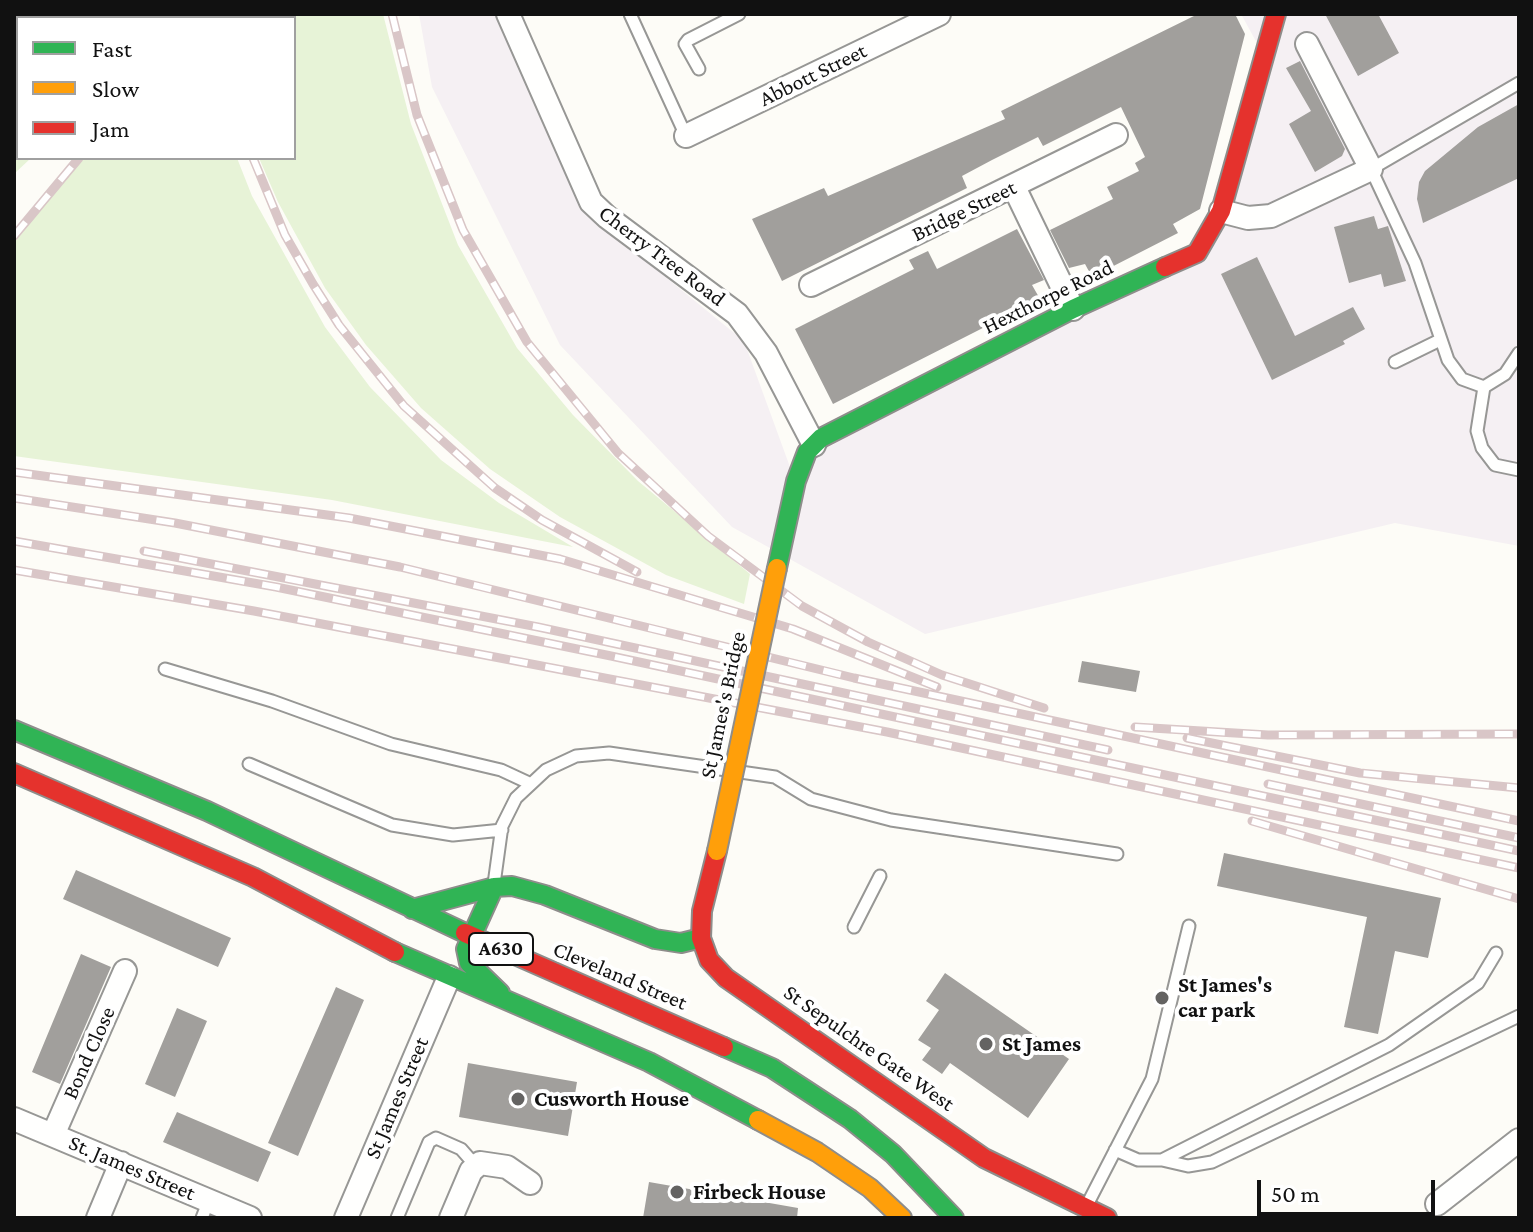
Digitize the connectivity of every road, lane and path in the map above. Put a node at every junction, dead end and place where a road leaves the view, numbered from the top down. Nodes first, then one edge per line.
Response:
1 (508, 14) edge
2 (630, 14) edge
3 (739, 14) edge
4 (939, 14) edge
5 (1276, 14) edge
6 (1307, 44) dead end
7 (699, 69) dead end
8 (1519, 83) edge
9 (1116, 135) dead end
10 (686, 136) joint
11 (1371, 169) junction
12 (1014, 187) junction
13 (1221, 211) junction
14 (811, 285) dead end
15 (1073, 309) junction
16 (1440, 340) junction
17 (1519, 353) edge
18 (1395, 362) dead end
19 (1484, 387) junction
20 (814, 445) junction
21 (1519, 470) edge
22 (165, 669) dead end
23 (14, 730) edge
24 (249, 764) dead end
25 (14, 773) edge
26 (529, 783) junction
27 (502, 830) junction
28 (1117, 854) dead end
29 (880, 876) dead end
30 (494, 887) junction
31 (412, 909) junction
32 (1189, 926) dead end
33 (854, 927) dead end
34 (472, 935) junction
35 (701, 938) junction
36 (1496, 953) dead end
37 (125, 971) dead end
38 (449, 977) junction
39 (508, 1000) junction
40 (1519, 1016) edge
41 (14, 1119) edge
42 (53, 1135) junction
43 (1519, 1140) edge
44 (1115, 1150) junction
45 (1162, 1160) junction
46 (121, 1163) junction
47 (476, 1166) junction
48 (530, 1183) dead end
49 (1437, 1204) dead end
50 (1085, 1208) junction
51 (206, 1209) edge
52 (98, 1218) edge
53 (250, 1218) edge
54 (346, 1218) edge
55 (397, 1218) edge
56 (451, 1218) edge
57 (902, 1218) edge
58 (954, 1218) edge
59 (1107, 1218) edge

1 - 20 street, Cherry Tree Road
2 - 10 lane
3 - 7 lane
4 - 10 street, Abbott Street
5 - 13 main road, Hexthorpe Road
6 - 11 street
8 - 11 lane
9 - 12 street, Bridge Street
11 - 13 street
11 - 16 lane
12 - 14 street, Bridge Street
12 - 15 street
13 - 15 main road, Hexthorpe Road
15 - 20 main road, Hexthorpe Road
16 - 18 lane
16 - 19 lane
17 - 19 lane
19 - 21 lane
20 - 35 main road, St James's Bridge, bridge
22 - 26 lane
23 - 31 main road, Cleveland Street / A630
24 - 27 lane
25 - 38 main road, A630
26 - 27 lane
26 - 28 lane
27 - 30 lane
29 - 33 lane
30 - 31 main road
30 - 34 main road
30 - 35 main road
31 - 34 main road, Cleveland Street / A630
32 - 44 lane
34 - 39 main road
34 - 58 main road, Cleveland Street / A630
35 - 50 main road, St Sepulchre Gate West
36 - 45 lane
37 - 42 street, Bond Close
38 - 39 main road, A630
38 - 54 street, St James Street
39 - 57 main road, A630
40 - 45 lane
41 - 42 street, St. James Street
42 - 46 street, St. James Street
43 - 49 street
44 - 45 lane
44 - 50 lane
46 - 51 street, St. James Street
46 - 52 street
47 - 48 street
47 - 55 lane
47 - 56 street
50 - 59 main road, St Sepulchre Gate West
51 - 53 street, St. James Street

